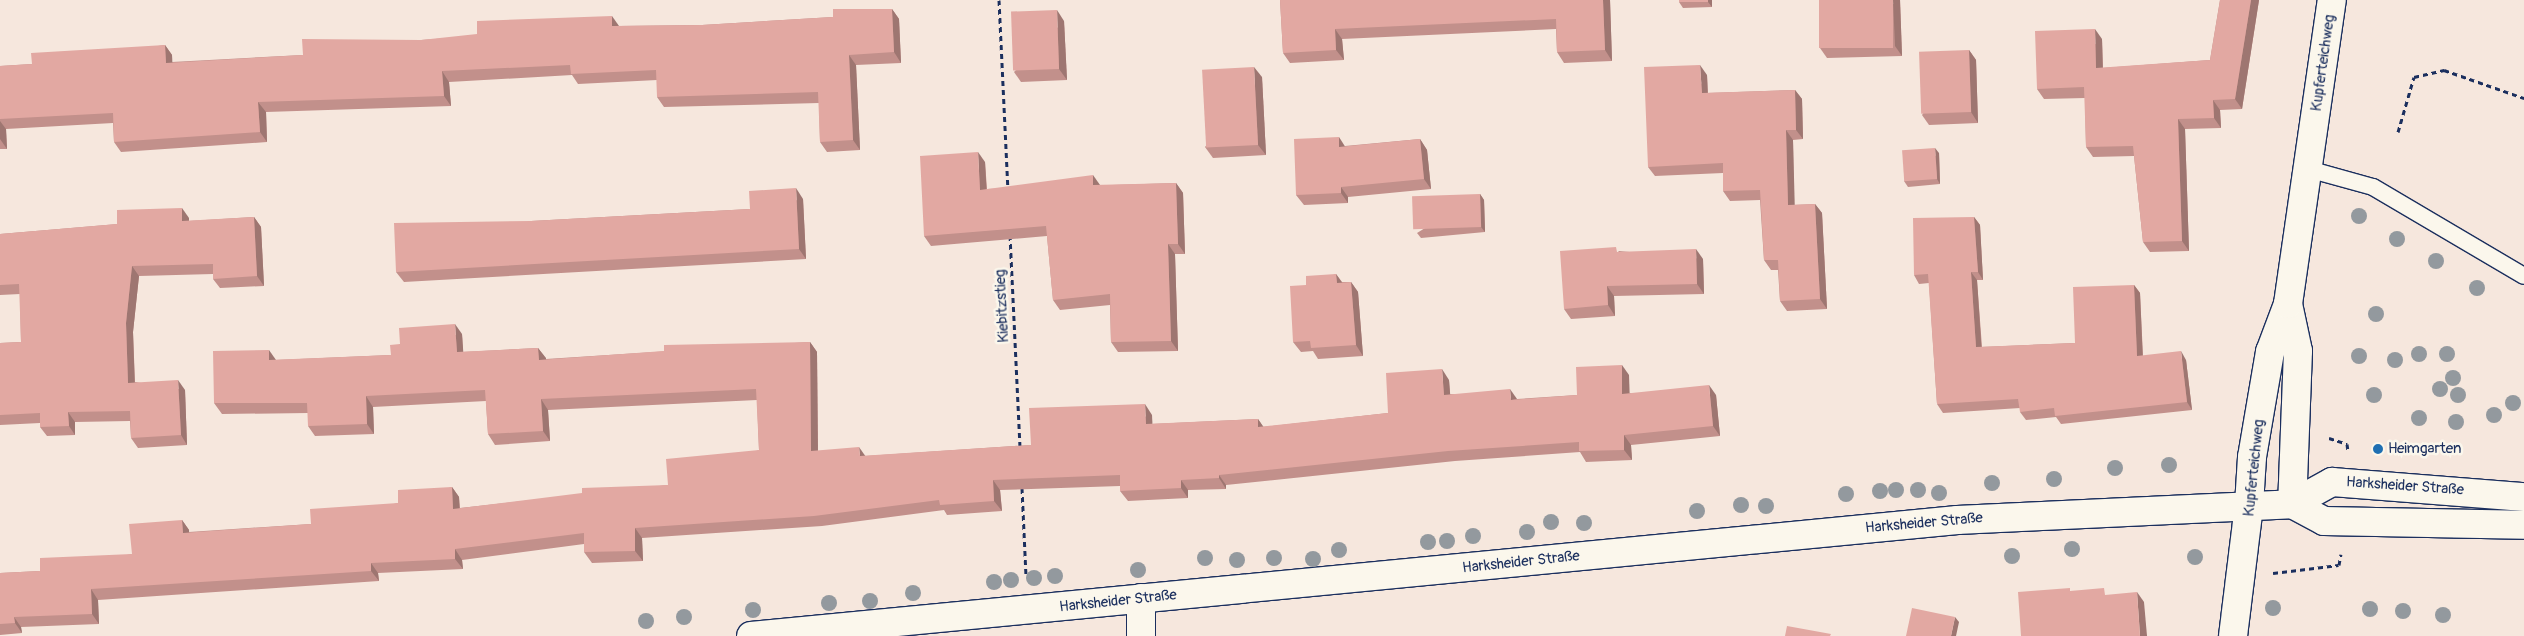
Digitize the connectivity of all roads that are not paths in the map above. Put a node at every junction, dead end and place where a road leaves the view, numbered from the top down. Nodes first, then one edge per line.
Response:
1 (2332, 0) edge
2 (2308, 169) junction
3 (2524, 276) edge
4 (2288, 304) junction
5 (2524, 497) edge
6 (2292, 504) junction
7 (2249, 505) junction
8 (2524, 525) edge
9 (1141, 598) junction
10 (751, 636) edge
11 (1141, 636) edge
12 (2233, 636) edge

1 - 2 main road, Kupferteichweg
2 - 3 lane
2 - 4 main road, Kupferteichweg
4 - 6 main road, Kupferteichweg
4 - 7 main road, Kupferteichweg
5 - 6 main road, Harksheider Straße
6 - 7 main road, Harksheider Straße
6 - 8 main road, Harksheider Straße
7 - 9 main road, Harksheider Straße
7 - 12 main road, Kupferteichweg
9 - 10 main road, Harksheider Straße
9 - 11 main road

